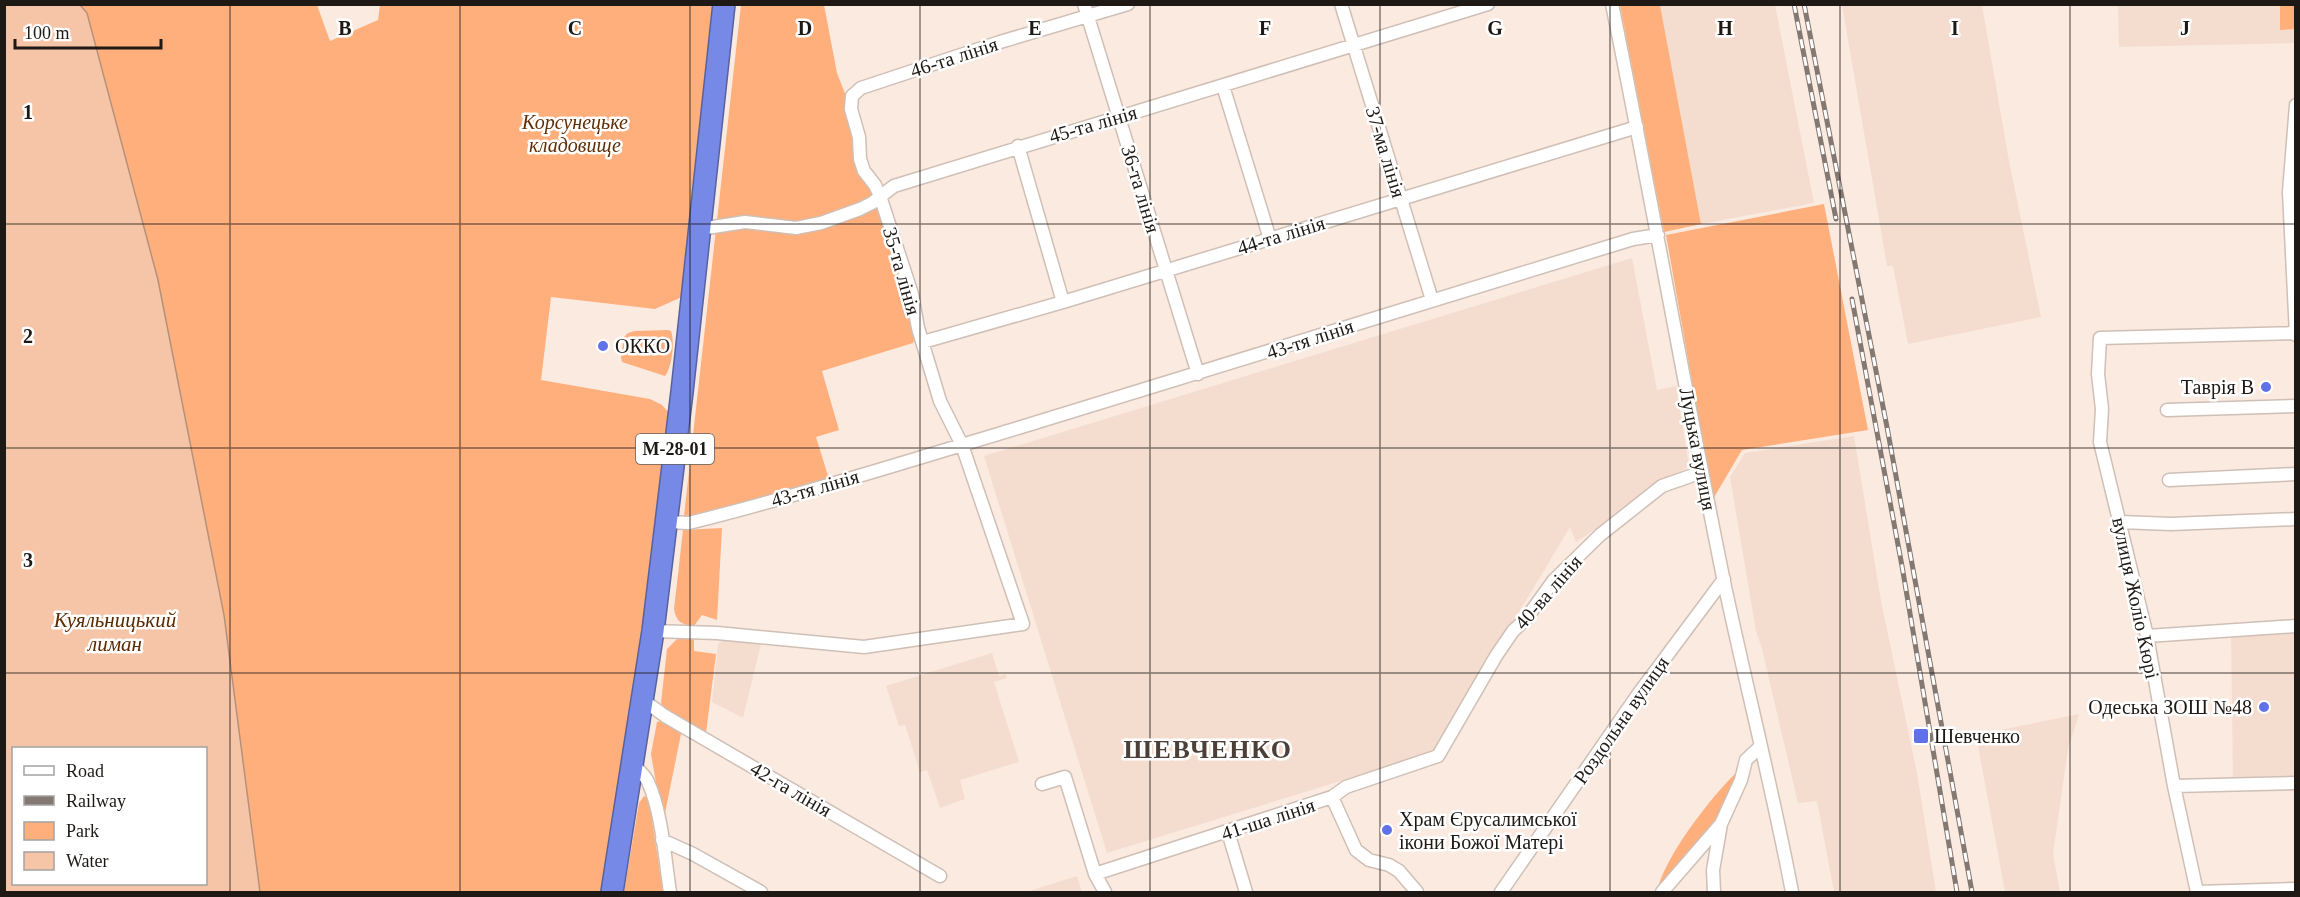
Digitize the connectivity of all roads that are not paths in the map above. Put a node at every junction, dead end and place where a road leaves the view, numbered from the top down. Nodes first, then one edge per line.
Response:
1 (724, 4) edge
2 (1128, 4) edge
3 (1341, 4) edge
4 (1488, 4) edge
5 (1612, 4) edge
6 (1086, 11) edge
7 (1354, 46) junction
8 (1223, 86) junction
9 (852, 96) joint
10 (2295, 107) edge
11 (1119, 116) junction
12 (1637, 128) junction
13 (1018, 146) junction
14 (2293, 160) edge
15 (880, 196) junction
16 (1401, 199) junction
17 (700, 229) junction
18 (1658, 235) junction
19 (1270, 239) junction
20 (1166, 270) junction
21 (1432, 300) junction
22 (1063, 302) junction
23 (2295, 334) edge
24 (923, 342) junction
25 (1198, 374) junction
26 (2295, 406) edge
27 (2167, 410) dead end
28 (962, 445) junction
29 (1702, 472) junction
30 (2295, 474) edge
31 (2169, 480) dead end
32 (2295, 519) edge
33 (667, 522) junction
34 (2120, 522) junction
35 (1724, 579) junction
36 (2295, 626) edge
37 (653, 631) junction
38 (2147, 636) junction
39 (643, 700) junction
40 (1761, 746) junction
41 (1438, 756) joint
42 (633, 765) junction
43 (2295, 783) edge
44 (1042, 784) dead end
45 (2174, 786) junction
46 (1332, 797) junction
47 (1721, 824) junction
48 (1228, 832) junction
49 (662, 840) junction
50 (1095, 874) junction
51 (940, 876) dead end
52 (2295, 889) edge
53 (612, 892) edge
54 (670, 892) edge
55 (761, 892) edge
56 (1105, 892) edge
57 (1246, 892) edge
58 (1417, 892) edge
59 (1501, 892) edge
60 (1662, 892) edge
61 (1714, 892) edge
62 (1792, 892) edge
63 (2197, 892) edge

1 - 17 highway, М-28-01
2 - 6 street, 46-та лінія
3 - 7 street, 37-ма лінія
4 - 7 street, 45-та лінія
5 - 12 street, Луцька вулиця
6 - 9 street, 46-та лінія
6 - 11 street, 36-та лінія
7 - 8 street, 45-та лінія
7 - 16 street, 37-ма лінія
8 - 11 street, 45-та лінія
8 - 19 street
9 - 15 street, 35-та лінія
10 - 14 street
11 - 13 street, 45-та лінія
11 - 20 street, 36-та лінія
12 - 16 street, 44-та лінія
12 - 18 street, Луцька вулиця
13 - 15 street, 45-та лінія
13 - 22 street
14 - 23 street
15 - 17 street, 45-та лінія
15 - 24 street, 35-та лінія
16 - 19 street, 44-та лінія
16 - 21 street, 37-ма лінія
17 - 33 highway, М-28-01
18 - 21 street, 43-тя лінія
18 - 29 street, Луцька вулиця
19 - 20 street, 44-та лінія
20 - 22 street, 44-та лінія
20 - 25 street, 36-та лінія
21 - 25 street, 43-тя лінія
22 - 24 street, 44-та лінія
23 - 34 street, вулиця Жоліо Кюрі
24 - 28 street, 35-та лінія
25 - 28 street, 43-тя лінія
26 - 27 street
28 - 33 street, 43-тя лінія
28 - 37 street
29 - 35 street, Луцька вулиця
29 - 41 street, 40-ва лінія
30 - 31 street
32 - 34 street
33 - 37 highway, М-28-01
34 - 38 street, вулиця Жоліо Кюрі
35 - 40 street, Луцька вулиця
35 - 59 street, Роздольна вулиця
36 - 38 street
37 - 39 highway, М-28-01
38 - 45 street, вулиця Жоліо Кюрі
39 - 42 highway, М-28-01
39 - 51 street, 42-га лінія
40 - 47 street
40 - 62 street, Луцька вулиця
41 - 46 street, 41-ша лінія
42 - 49 street
42 - 53 highway, М-28-01
43 - 45 street
44 - 50 street
45 - 63 street, вулиця Жоліо Кюрі
46 - 48 street, 41-ша лінія
46 - 58 street
47 - 60 street
47 - 61 street
48 - 50 street, 41-ша лінія
48 - 57 street
49 - 54 street
49 - 55 street
50 - 56 street
52 - 63 street

